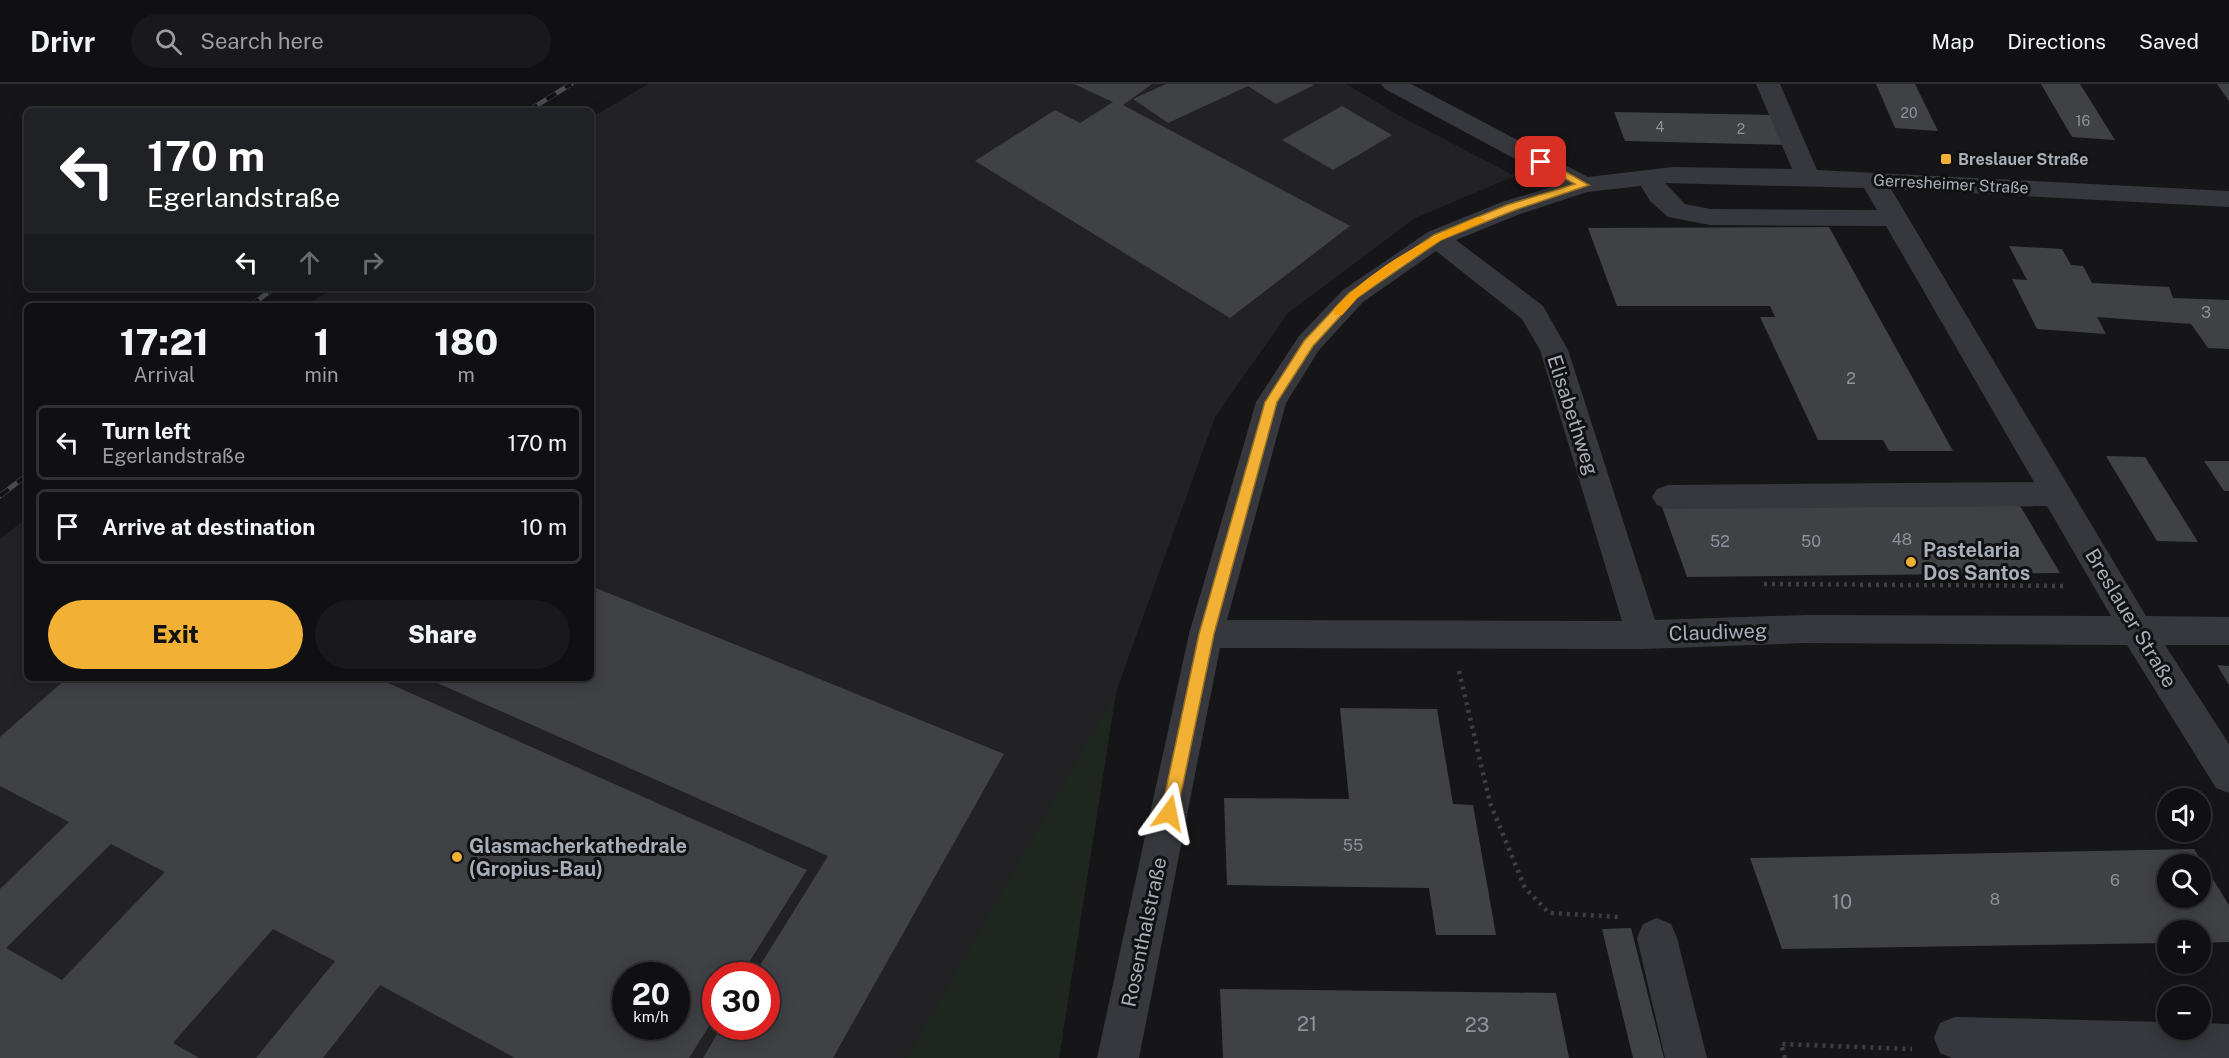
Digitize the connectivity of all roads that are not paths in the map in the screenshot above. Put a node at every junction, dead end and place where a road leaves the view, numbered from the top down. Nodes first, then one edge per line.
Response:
1 (1393, 84) edge
2 (1768, 84) edge
3 (1661, 176) junction
4 (1808, 177) junction
5 (1872, 180) junction
6 (1584, 185) junction
7 (2229, 199) edge
8 (1895, 218) junction
9 (1437, 238) junction
10 (2057, 494) junction
11 (1668, 497) dead end
12 (2137, 631) junction
13 (2229, 631) edge
14 (1206, 634) junction
15 (1643, 635) junction
16 (2229, 776) edge
17 (1657, 938) road end
18 (1955, 1038) road end
19 (2229, 1045) edge
20 (1118, 1058) edge
21 (1686, 1058) edge

1 - 6 street
2 - 4 street
3 - 4 street, Gerresheimer Straße
3 - 6 street, Rosenthalstraße
3 - 8 street
4 - 5 street, Gerresheimer Straße
5 - 7 street, Gerresheimer Straße
5 - 8 street, Breslauer Straße
6 - 9 street, Rosenthalstraße
8 - 10 street, Breslauer Straße
9 - 14 street, Rosenthalstraße
9 - 15 street, Elisabethweg
10 - 11 street
10 - 12 street, Breslauer Straße
12 - 13 street, Claudiweg
12 - 15 street, Claudiweg
12 - 16 street, Breslauer Straße
14 - 15 street, Claudiweg
14 - 20 street, Rosenthalstraße
17 - 21 street
18 - 19 street

